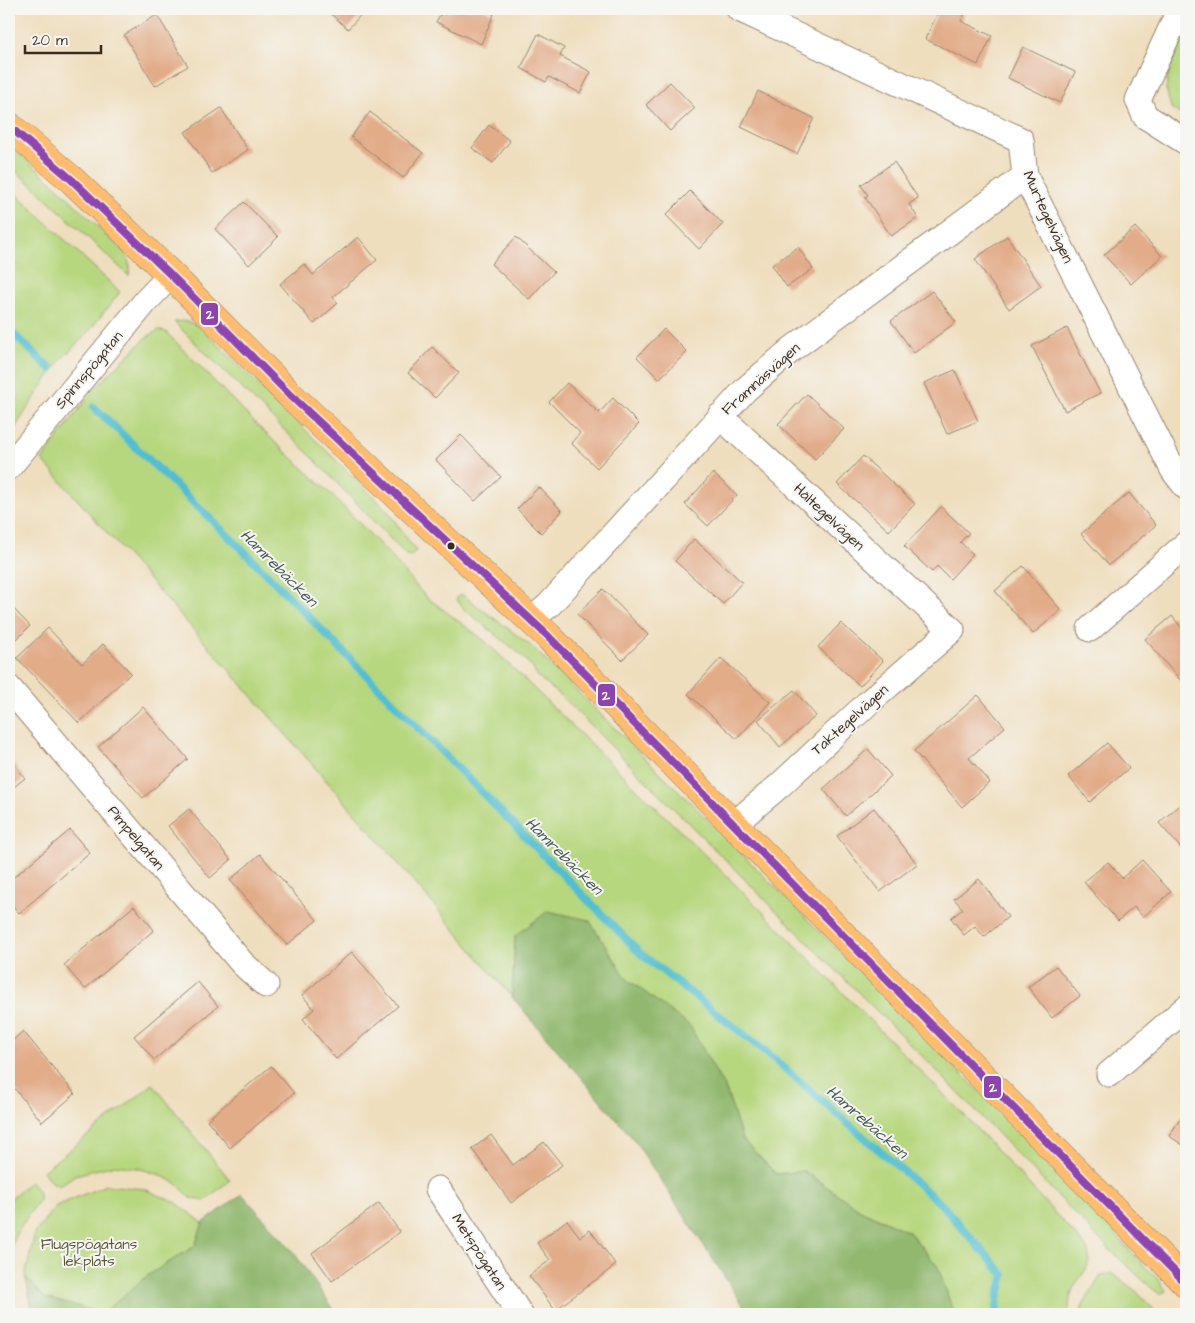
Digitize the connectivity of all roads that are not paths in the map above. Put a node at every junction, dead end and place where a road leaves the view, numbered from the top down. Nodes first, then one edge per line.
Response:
1 (1180, 9) edge
2 (754, 12) edge
3 (9, 126) edge
4 (1186, 142) edge
5 (1025, 176) junction
6 (171, 275) junction
7 (720, 416) junction
8 (9, 467) edge
9 (1186, 487) edge
10 (1186, 544) edge
11 (938, 617) joint
12 (531, 620) junction
13 (1090, 628) dead end
14 (9, 688) edge
15 (734, 824) junction
16 (266, 985) dead end
17 (1186, 1008) edge
18 (1109, 1074) dead end
19 (438, 1189) dead end
20 (1186, 1284) edge
21 (520, 1314) edge

1 - 4 street
2 - 5 street, Murtegelvägen
3 - 6 main road
5 - 7 street, Framnäsvägen
5 - 9 street, Murtegelvägen
6 - 8 street, Spinnspögatan
6 - 12 main road
7 - 11 street, Håltegelvägen
7 - 12 street, Framnäsvägen
10 - 13 street
11 - 15 street, Taktegelvägen
12 - 15 main road
14 - 16 street, Pimpelgatan
15 - 20 main road
17 - 18 street
19 - 21 street, Metspögatan

